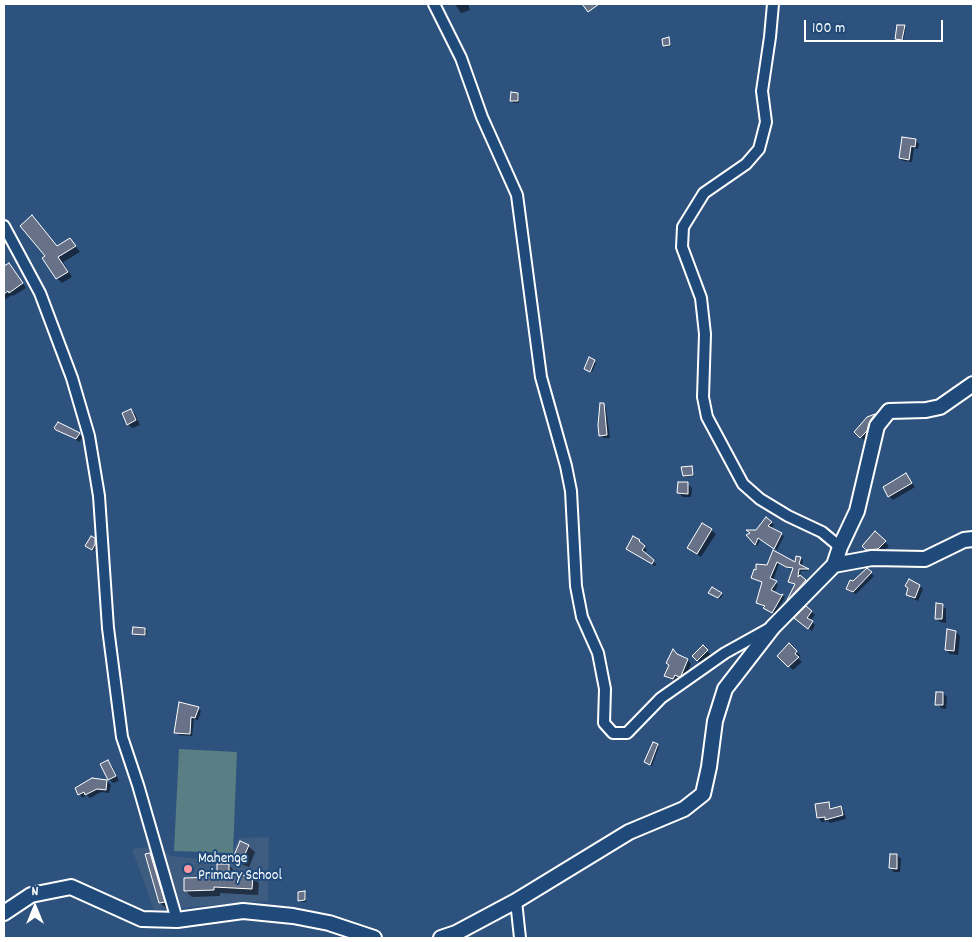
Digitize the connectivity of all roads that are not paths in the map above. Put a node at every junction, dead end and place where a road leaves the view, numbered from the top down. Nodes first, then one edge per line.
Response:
1 (434, 4) edge
2 (773, 4) edge
3 (4, 226) edge
4 (973, 384) edge
5 (973, 539) edge
6 (840, 547) junction
7 (834, 564) junction
8 (773, 627) junction
9 (516, 901) junction
10 (4, 913) edge
11 (177, 920) junction
12 (374, 938) edge
13 (441, 938) edge
14 (520, 938) edge

1 - 8 street
2 - 6 street
3 - 11 street
4 - 6 street
5 - 7 street
6 - 7 street
7 - 8 street
8 - 9 street
9 - 13 street
9 - 14 street
10 - 11 street
11 - 12 street

